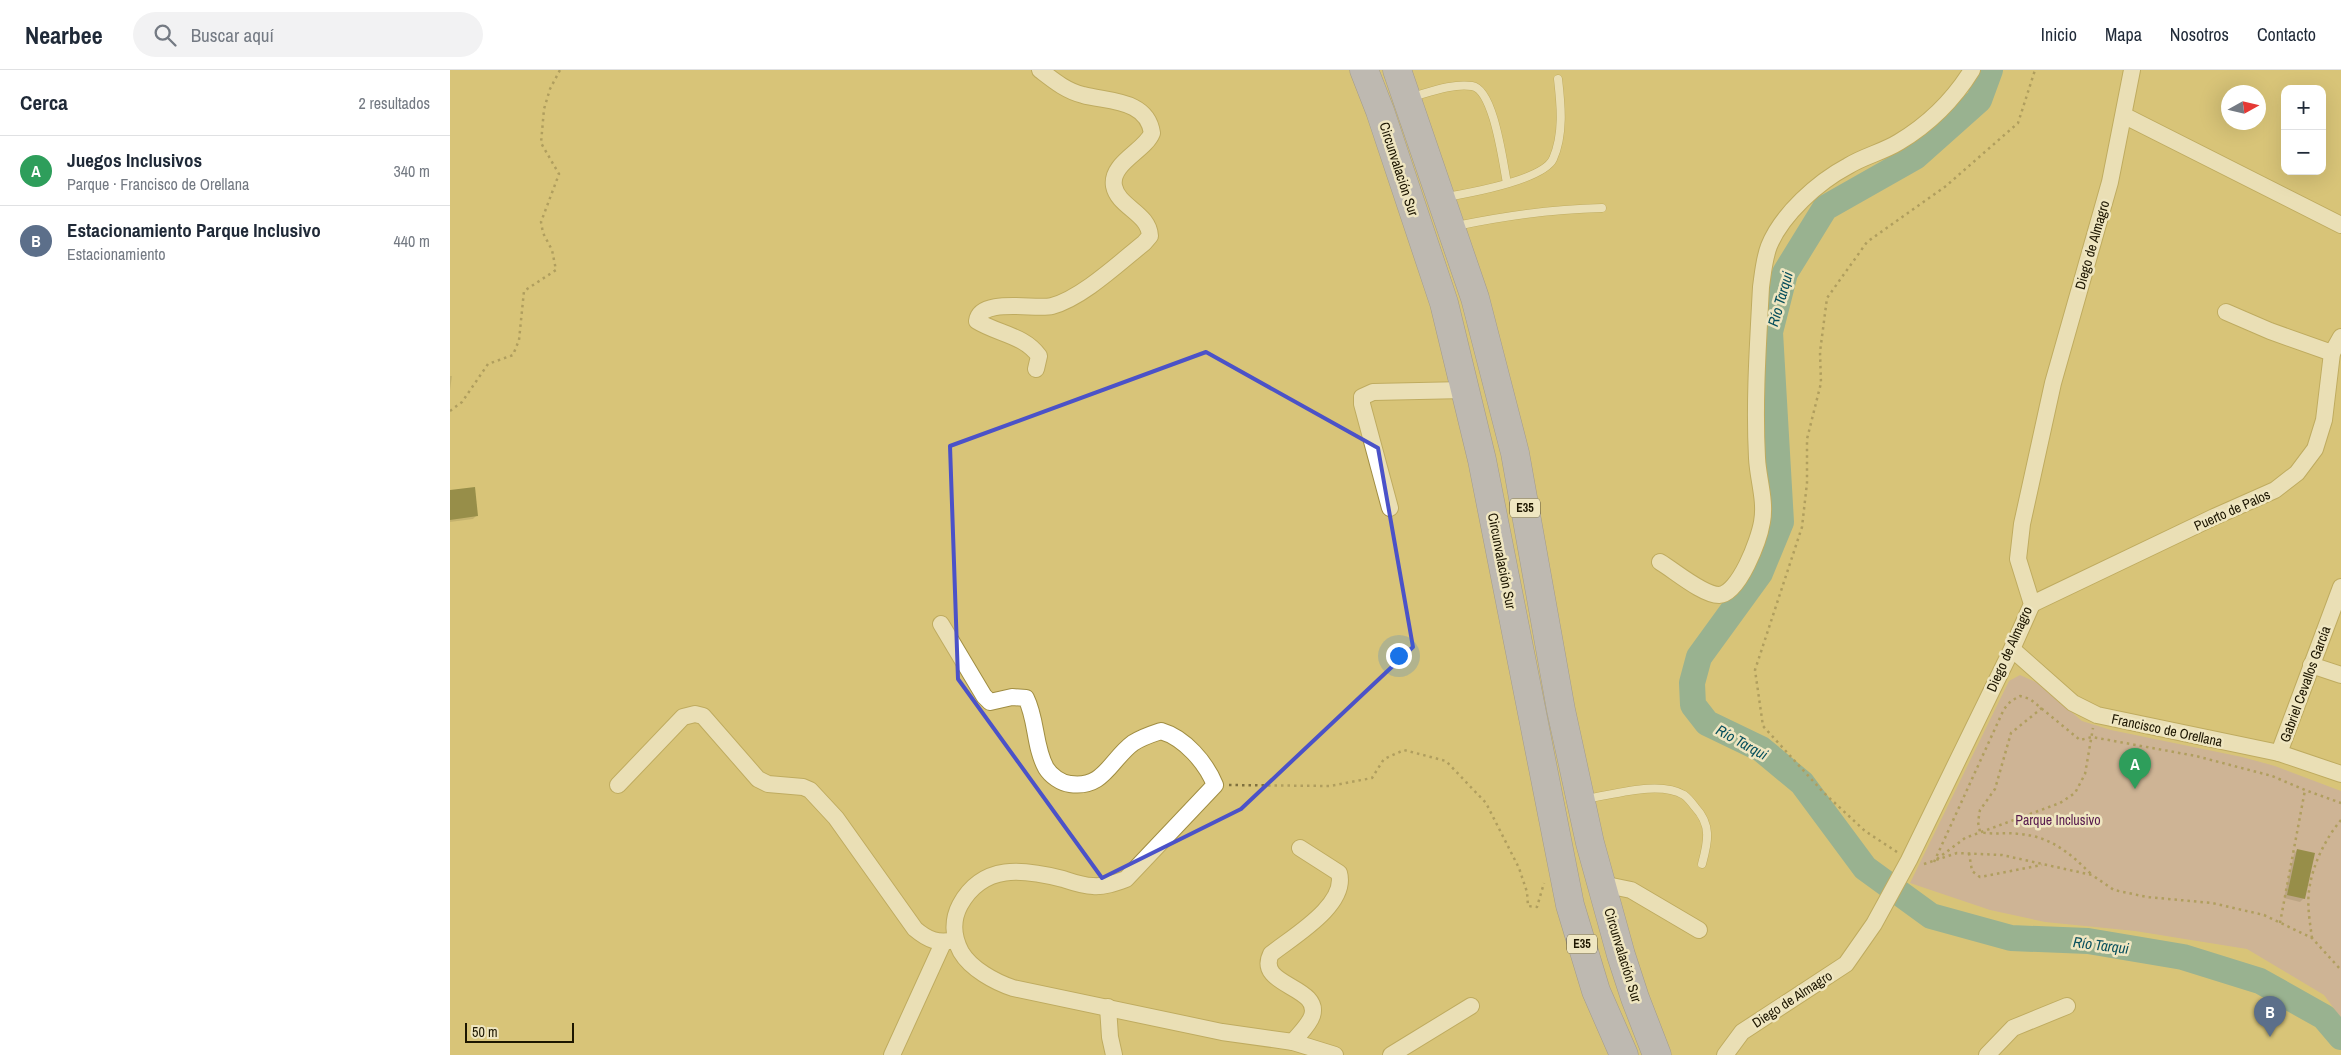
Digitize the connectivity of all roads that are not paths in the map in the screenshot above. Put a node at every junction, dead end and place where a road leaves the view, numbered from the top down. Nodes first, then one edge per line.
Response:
1 (1040, 70) edge
2 (1364, 70) edge
3 (1397, 70) edge
4 (1972, 70) edge
5 (2132, 70) edge
6 (1558, 78) dead end
7 (1408, 98) junction
8 (2125, 116) junction
9 (1507, 183) junction
10 (1441, 198) junction
11 (1602, 208) dead end
12 (2341, 226) edge
13 (1451, 227) junction
14 (2226, 312) dead end
15 (2341, 338) edge
16 (2332, 353) junction
17 (1036, 369) dead end
18 (1465, 390) junction
19 (1390, 508) dead end
20 (1660, 562) dead end
21 (2341, 587) edge
22 (2032, 604) junction
23 (941, 624) dead end
24 (2012, 649) junction
25 (2312, 665) junction
26 (2341, 675) edge
27 (2279, 754) junction
28 (2341, 774) edge
29 (618, 785) dead end
30 (1581, 799) junction
31 (1300, 848) dead end
32 (1702, 864) dead end
33 (1602, 884) junction
34 (1699, 930) dead end
35 (949, 942) junction
36 (1471, 1006) dead end
37 (2067, 1006) dead end
38 (1108, 1007) junction
39 (1293, 1042) junction
40 (892, 1055) edge
41 (1114, 1055) edge
42 (1335, 1055) edge
43 (1391, 1055) edge
44 (1624, 1055) edge
45 (1657, 1055) edge
46 (1724, 1055) edge
47 (1987, 1055) edge

1 - 17 street
2 - 18 highway, Circunvalación Sur / E35
3 - 7 highway, Circunvalación Sur / E35
4 - 20 street
5 - 8 street, Diego de Almagro
6 - 9 lane
7 - 9 lane
7 - 10 highway, Circunvalación Sur / E35
8 - 12 street
8 - 22 street, Diego de Almagro
9 - 10 lane
10 - 13 highway, Circunvalación Sur / E35
11 - 13 lane
13 - 30 highway, Circunvalación Sur / E35
14 - 16 street
15 - 16 street, Puerto de Palos
16 - 22 street, Puerto de Palos
18 - 19 street
18 - 44 highway, Circunvalación Sur / E35
21 - 25 street, Gabriel Cevallos García
22 - 24 street, Diego de Almagro
23 - 35 street
24 - 27 street, Francisco de Orellana
24 - 46 street, Diego de Almagro
25 - 26 street
25 - 27 street, Gabriel Cevallos García
27 - 28 street, Francisco de Orellana
29 - 35 street
30 - 32 lane
30 - 33 highway, Circunvalación Sur / E35
31 - 39 street
33 - 34 street
33 - 45 highway, Circunvalación Sur / E35
35 - 38 street
35 - 40 street
36 - 43 street
37 - 47 street
38 - 39 street
38 - 41 street
39 - 42 street

